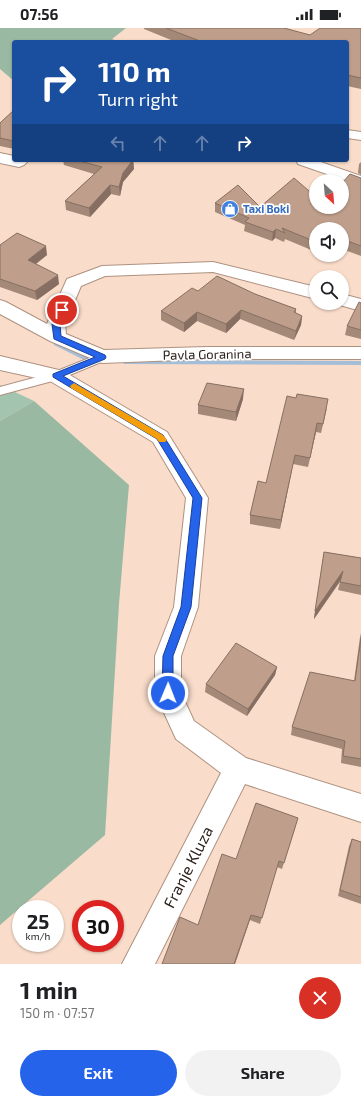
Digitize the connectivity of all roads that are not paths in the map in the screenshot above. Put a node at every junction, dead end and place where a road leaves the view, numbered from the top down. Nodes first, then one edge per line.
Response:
1 (349, 134) edge
2 (361, 136) edge
3 (0, 158) edge
4 (12, 161) edge
5 (307, 162) edge
6 (361, 182) edge
7 (309, 291) edge
8 (349, 302) edge
9 (361, 305) edge
10 (0, 306) edge
11 (57, 337) junction
12 (361, 353) edge
13 (102, 357) junction
14 (0, 363) edge
15 (56, 376) junction
16 (0, 391) edge
17 (238, 769) junction
18 (361, 808) edge
19 (138, 964) edge

1 - 2 street
3 - 4 street
5 - 6 street
7 - 11 street
8 - 9 street
10 - 11 street, Pavla Goranina
11 - 13 street, Pavla Goranina
12 - 13 street, Pavla Goranina
13 - 15 lane
14 - 15 street
15 - 16 lane
15 - 17 street
17 - 18 street
17 - 19 street, Franje Kluza

